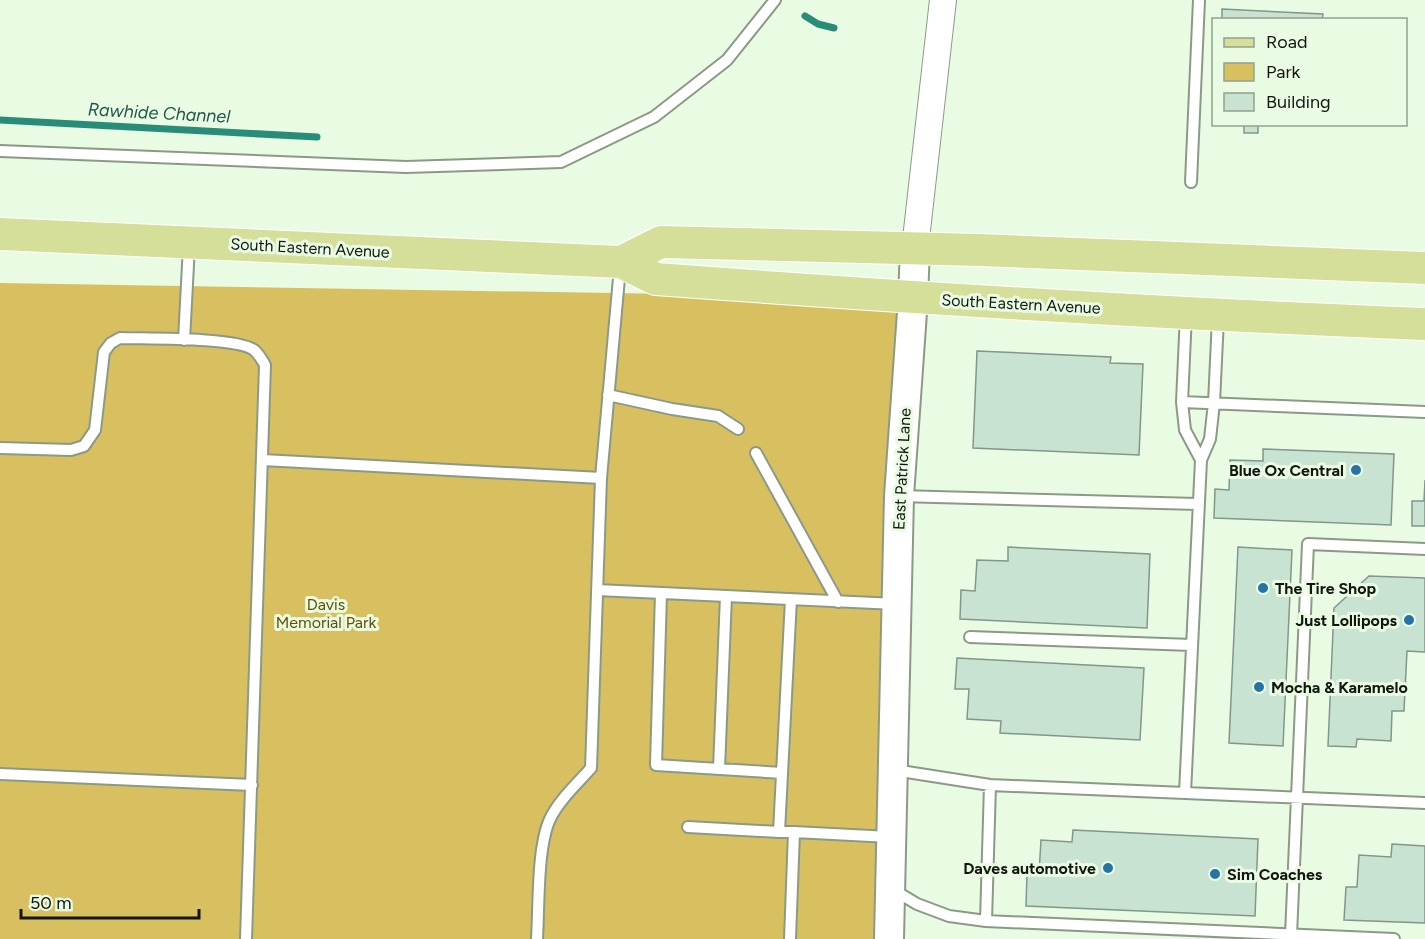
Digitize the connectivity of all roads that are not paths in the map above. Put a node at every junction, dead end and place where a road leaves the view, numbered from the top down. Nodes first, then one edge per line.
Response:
1 (775, 0) edge
2 (943, 0) edge
3 (1199, 0) edge
4 (0, 151) edge
5 (1191, 182) dead end
6 (0, 234) edge
7 (189, 243) junction
8 (915, 248) junction
9 (621, 262) junction
10 (1425, 268) edge
11 (913, 298) junction
12 (1186, 314) junction
13 (1218, 316) junction
14 (1425, 324) edge
15 (184, 340) junction
16 (608, 395) junction
17 (1182, 402) junction
18 (1214, 404) junction
19 (1425, 412) edge
20 (738, 429) dead end
21 (0, 448) edge
22 (756, 453) dead end
23 (263, 460) junction
24 (1201, 460) junction
25 (601, 478) junction
26 (899, 496) junction
27 (1198, 504) junction
28 (1425, 549) edge
29 (597, 590) junction
30 (661, 593) junction
31 (726, 596) junction
32 (791, 599) junction
33 (838, 602) junction
34 (897, 604) junction
35 (970, 637) dead end
36 (1192, 645) junction
37 (719, 769) junction
38 (893, 770) junction
39 (782, 773) junction
40 (0, 774) edge
41 (252, 785) junction
42 (990, 785) junction
43 (1185, 793) junction
44 (1296, 798) junction
45 (1425, 803) edge
46 (688, 827) dead end
47 (779, 831) junction
48 (794, 832) junction
49 (892, 837) junction
50 (891, 888) junction
51 (986, 921) junction
52 (1290, 935) junction
53 (246, 939) edge
54 (537, 939) edge
55 (790, 939) edge
56 (889, 939) edge
57 (1394, 939) edge

1 - 4 lane
2 - 8 street, East Patrick Lane
3 - 5 lane
6 - 7 main road, South Eastern Avenue
7 - 9 main road, South Eastern Avenue
7 - 15 lane
8 - 9 main road, South Eastern Avenue
8 - 10 main road, South Eastern Avenue
8 - 11 main road, East Patrick Lane
9 - 11 main road, South Eastern Avenue
9 - 16 lane
11 - 12 main road, South Eastern Avenue
11 - 26 main road, East Patrick Lane
12 - 13 main road, South Eastern Avenue
12 - 17 lane
13 - 14 main road, South Eastern Avenue
13 - 18 lane
15 - 21 lane
15 - 23 lane
16 - 20 lane
16 - 25 lane
17 - 18 lane
17 - 24 lane
18 - 19 lane
18 - 24 lane
22 - 33 lane
23 - 25 lane
23 - 41 lane
24 - 27 lane
25 - 29 lane
26 - 27 lane
26 - 34 main road, East Patrick Lane
27 - 36 lane
28 - 44 lane
29 - 30 lane
29 - 54 lane
30 - 31 lane
30 - 37 lane
31 - 32 lane
31 - 37 lane
32 - 33 lane
32 - 39 lane
33 - 34 lane
34 - 38 main road, East Patrick Lane
35 - 36 lane
36 - 43 lane
37 - 39 lane
38 - 42 lane
38 - 49 main road, East Patrick Lane
39 - 47 lane
40 - 41 lane
41 - 53 lane
42 - 43 lane
42 - 51 lane
43 - 44 lane
44 - 45 lane
44 - 52 lane
46 - 47 lane
47 - 48 lane
48 - 49 lane
48 - 55 lane
49 - 50 main road, East Patrick Lane
50 - 51 lane
50 - 56 main road, East Patrick Lane
51 - 52 lane
52 - 57 lane

